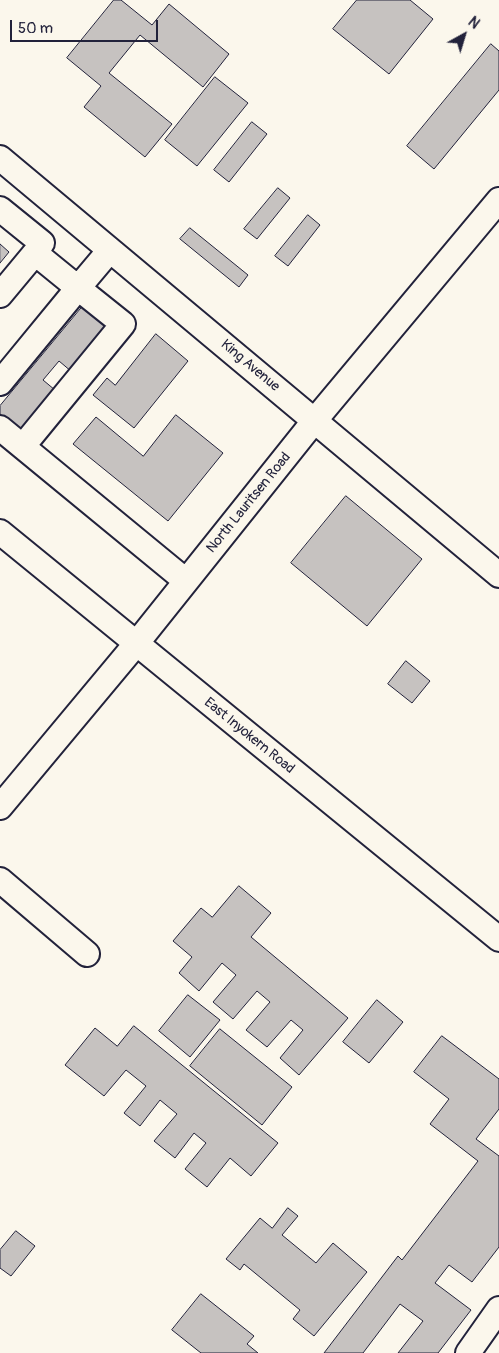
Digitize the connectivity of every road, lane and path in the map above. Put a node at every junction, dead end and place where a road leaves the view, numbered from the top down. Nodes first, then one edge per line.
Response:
1 (0, 158) edge
2 (499, 200) edge
3 (0, 208) edge
4 (67, 214) junction
5 (38, 248) junction
6 (110, 250) junction
7 (78, 288) junction
8 (0, 295) edge
9 (0, 383) edge
10 (315, 420) junction
11 (0, 428) edge
12 (23, 446) junction
13 (0, 532) edge
14 (499, 575) edge
15 (186, 581) junction
16 (136, 644) junction
17 (0, 807) edge
18 (0, 880) edge
19 (499, 939) edge
20 (87, 954) dead end
21 (499, 1309) edge
22 (468, 1353) edge

1 - 4 street, King Avenue
2 - 10 street, North Lauritsen Road
3 - 5 street
4 - 5 street
4 - 6 street, King Avenue
5 - 7 street
5 - 8 street
6 - 7 street
6 - 10 street, King Avenue
7 - 9 street
7 - 12 street
10 - 14 street, King Avenue
10 - 15 street, North Lauritsen Road
11 - 12 street
12 - 15 street
13 - 16 street, East Inyokern Road
15 - 16 street, North Lauritsen Road
16 - 17 street, North Lauritsen Road
16 - 19 street, East Inyokern Road
18 - 20 street
21 - 22 street

